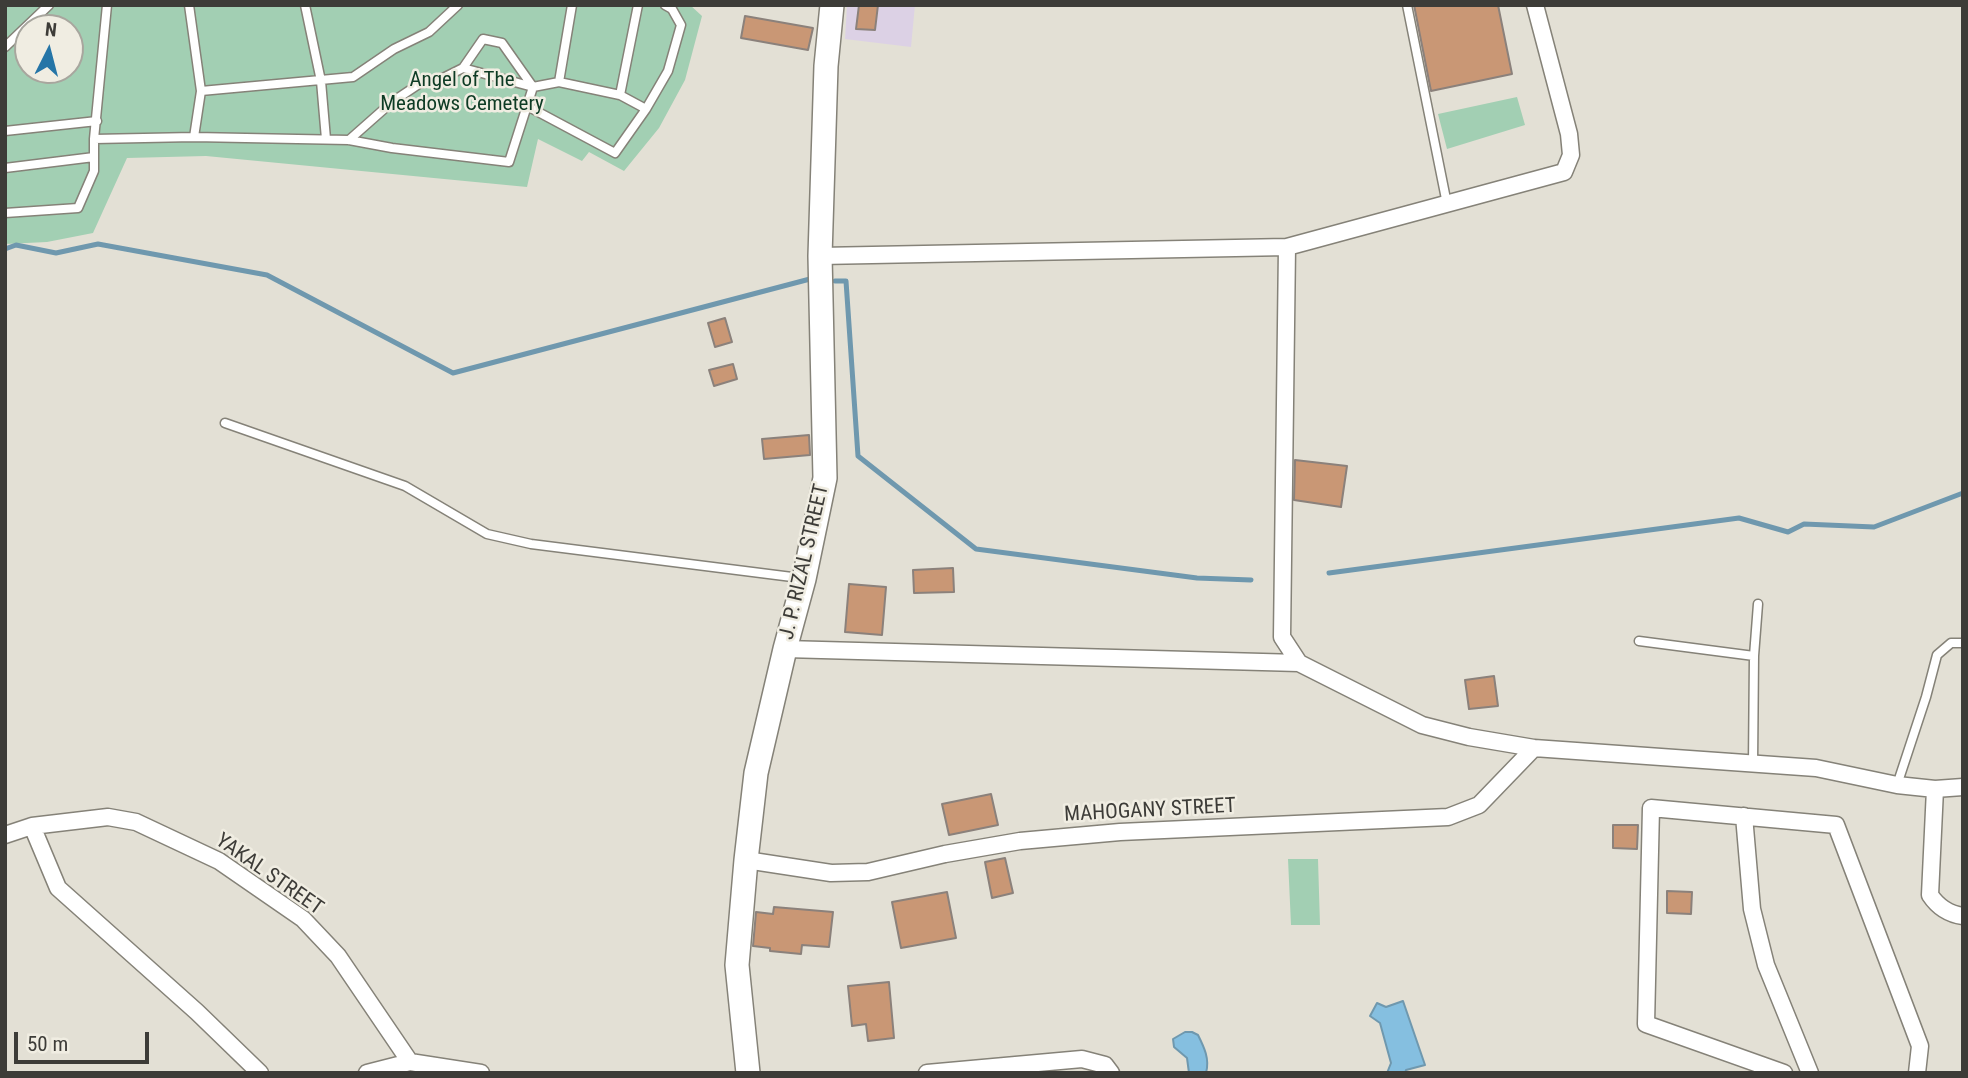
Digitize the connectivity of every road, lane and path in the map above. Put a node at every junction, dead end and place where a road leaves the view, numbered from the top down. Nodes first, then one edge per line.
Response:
1 (49, 5) edge
2 (107, 5) edge
3 (190, 5) edge
4 (304, 5) edge
5 (458, 5) edge
6 (572, 5) edge
7 (638, 5) edge
8 (665, 5) edge
9 (832, 5) edge
10 (1407, 5) edge
11 (1535, 5) edge
12 (5, 47) edge
13 (463, 68) junction
14 (321, 81) junction
15 (559, 82) junction
16 (533, 87) junction
17 (201, 92) junction
18 (620, 95) junction
19 (527, 106) junction
20 (646, 109) junction
21 (97, 121) junction
22 (5, 131) edge
23 (194, 137) junction
24 (94, 139) junction
25 (326, 139) junction
26 (349, 140) junction
27 (94, 157) junction
28 (5, 168) edge
29 (1447, 204) junction
30 (5, 213) edge
31 (1287, 247) junction
32 (820, 256) junction
33 (225, 423) dead end
34 (804, 579) junction
35 (1758, 604) dead end
36 (1639, 641) dead end
37 (1963, 643) edge
38 (785, 649) junction
39 (1754, 656) junction
40 (1298, 663) junction
41 (1534, 748) junction
42 (1753, 764) junction
43 (1897, 785) junction
44 (1963, 787) edge
45 (1935, 789) junction
46 (1744, 816) junction
47 (32, 826) junction
48 (5, 835) edge
49 (746, 860) junction
50 (1963, 916) edge
51 (410, 1062) junction
52 (1024, 1069) edge
53 (260, 1073) edge
54 (367, 1073) edge
55 (481, 1073) edge
56 (748, 1073) edge
57 (927, 1073) edge
58 (1111, 1073) edge
59 (1784, 1073) edge
60 (1810, 1073) edge
61 (1917, 1073) edge

1 - 12 lane
2 - 21 lane
3 - 17 lane
4 - 14 lane
5 - 14 lane
6 - 15 lane
7 - 18 lane
8 - 20 lane
9 - 32 main road, J. P. RIZAL STREET
10 - 29 lane
11 - 29 street
13 - 16 lane
13 - 16 lane
13 - 26 lane
14 - 17 lane
14 - 25 lane
15 - 16 lane
15 - 18 lane
16 - 19 lane
17 - 23 lane
18 - 20 lane
19 - 20 lane
19 - 26 lane
21 - 22 lane
21 - 24 lane
23 - 24 lane
23 - 25 lane
24 - 27 lane
25 - 26 lane
27 - 28 lane
27 - 30 lane
29 - 31 street
31 - 32 street
31 - 40 street
32 - 34 main road, J. P. RIZAL STREET
33 - 34 lane
34 - 38 main road, J. P. RIZAL STREET
35 - 39 lane
36 - 39 lane
37 - 43 lane
38 - 40 street
38 - 49 main road, J. P. RIZAL STREET
39 - 42 lane
40 - 41 street
41 - 42 street
41 - 49 street, MAHOGANY STREET
42 - 43 street
43 - 45 street
44 - 45 street
45 - 50 street
46 - 59 street
46 - 60 street
46 - 61 street
47 - 48 street, YAKAL STREET
47 - 51 street, YAKAL STREET
47 - 53 street
49 - 56 main road, J. P. RIZAL STREET
51 - 54 street
51 - 55 street
52 - 57 street
52 - 58 street

